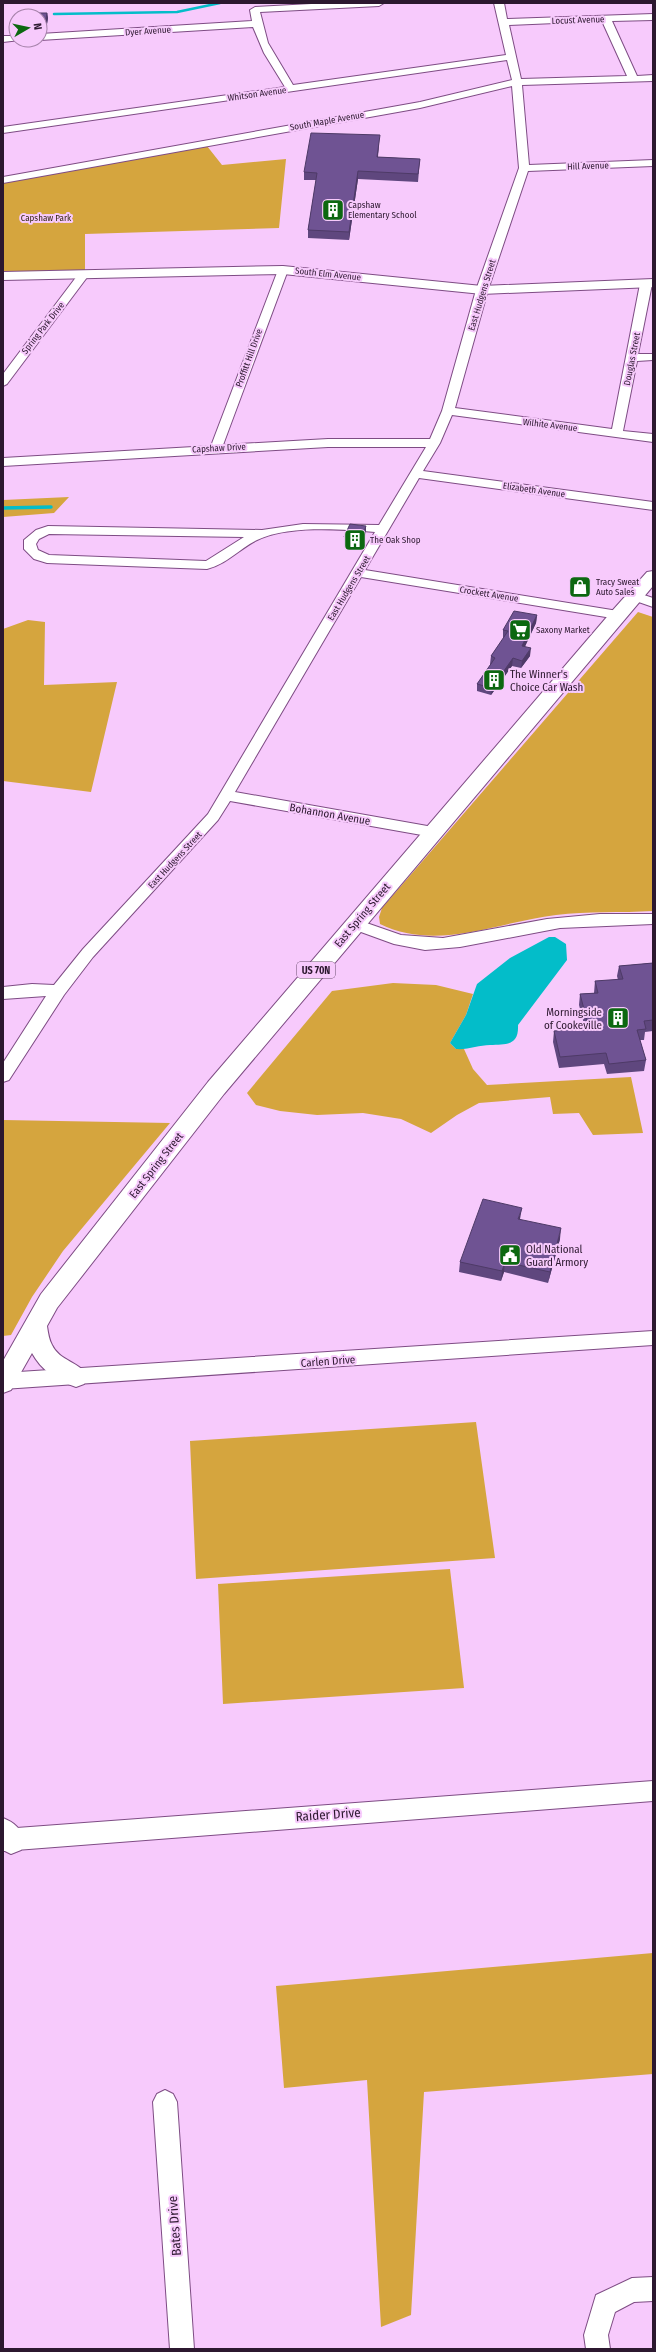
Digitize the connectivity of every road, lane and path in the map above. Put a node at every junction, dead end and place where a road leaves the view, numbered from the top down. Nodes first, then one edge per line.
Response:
1 (379, 3) edge
2 (499, 3) edge
3 (254, 6) edge
4 (653, 17) edge
5 (606, 19) junction
6 (503, 22) junction
7 (256, 24) junction
8 (48, 37) edge
9 (511, 57) junction
10 (633, 78) junction
11 (653, 78) edge
12 (517, 82) junction
13 (291, 89) junction
14 (3, 130) edge
15 (653, 163) edge
16 (524, 168) junction
17 (3, 180) edge
18 (283, 270) junction
19 (84, 274) junction
20 (3, 276) edge
21 (650, 284) edge
22 (482, 290) junction
23 (653, 357) edge
24 (633, 358) junction
25 (3, 382) edge
26 (448, 412) junction
27 (617, 433) junction
28 (653, 438) edge
29 (434, 443) junction
30 (216, 448) junction
31 (3, 462) edge
32 (416, 474) junction
33 (653, 506) edge
34 (384, 529) junction
35 (261, 534) junction
36 (360, 573) junction
37 (653, 576) edge
38 (644, 599) edge
39 (618, 615) junction
40 (228, 796) junction
41 (433, 832) junction
42 (653, 918) edge
43 (355, 924) junction
44 (58, 991) junction
45 (3, 993) edge
46 (3, 1076) edge
47 (35, 1326) junction
48 (653, 1338) edge
49 (76, 1377) junction
50 (3, 1382) edge
51 (653, 1791) edge
52 (6, 1838) edge
53 (165, 2102) dead end
54 (653, 2289) edge
55 (182, 2349) edge
56 (598, 2349) edge

1 - 3 street
2 - 6 street, East Hudgens Street
3 - 7 street
4 - 5 street, Locust Avenue
5 - 6 street, Locust Avenue
5 - 10 street
6 - 9 street, East Hudgens Street
7 - 8 street, Dyer Avenue
7 - 13 street
9 - 12 street, East Hudgens Street
9 - 13 street, Whitson Avenue
10 - 11 street, South Maple Avenue
10 - 12 street, South Maple Avenue
12 - 16 street, East Hudgens Street
12 - 17 street, South Maple Avenue
13 - 14 street, Whitson Avenue
15 - 16 street, Hill Avenue
16 - 22 street, East Hudgens Street
18 - 19 main road, South Elm Avenue
18 - 22 main road, South Elm Avenue
18 - 30 street, Proffitt Hill Drive
19 - 20 main road, South Elm Avenue
19 - 25 street, Spring Park Drive
21 - 22 main road, South Elm Avenue
21 - 24 street, Douglas Street
22 - 26 street, East Hudgens Street
23 - 24 street
24 - 27 street, Douglas Street
26 - 27 street, Wilhite Avenue
26 - 29 street, East Hudgens Street
27 - 28 street, Wilhite Avenue
29 - 30 street, Capshaw Drive
29 - 32 street, East Hudgens Street
30 - 31 street, Capshaw Drive
32 - 33 street, Elizabeth Avenue
32 - 34 street, East Hudgens Street
34 - 35 street
34 - 36 street, East Hudgens Street
35 - 35 street
36 - 39 street, Crockett Avenue
36 - 40 street, East Hudgens Street
37 - 38 main road, East Spring Street / US 70N
38 - 39 main road, East Spring Street / US 70N
39 - 41 main road, East Spring Street / US 70N
40 - 41 street, Bohannon Avenue
40 - 44 street, East Hudgens Street
41 - 43 main road, East Spring Street / US 70N
42 - 43 street
43 - 47 main road, East Spring Street / US 70N
44 - 45 street
44 - 46 street, East Hudgens Street
47 - 49 main road
47 - 50 main road, East Spring Street / US 70N
48 - 49 street, Carlen Drive
49 - 50 street, Carlen Drive
51 - 52 street, Raider Drive
53 - 55 street, Bates Drive
54 - 56 street

